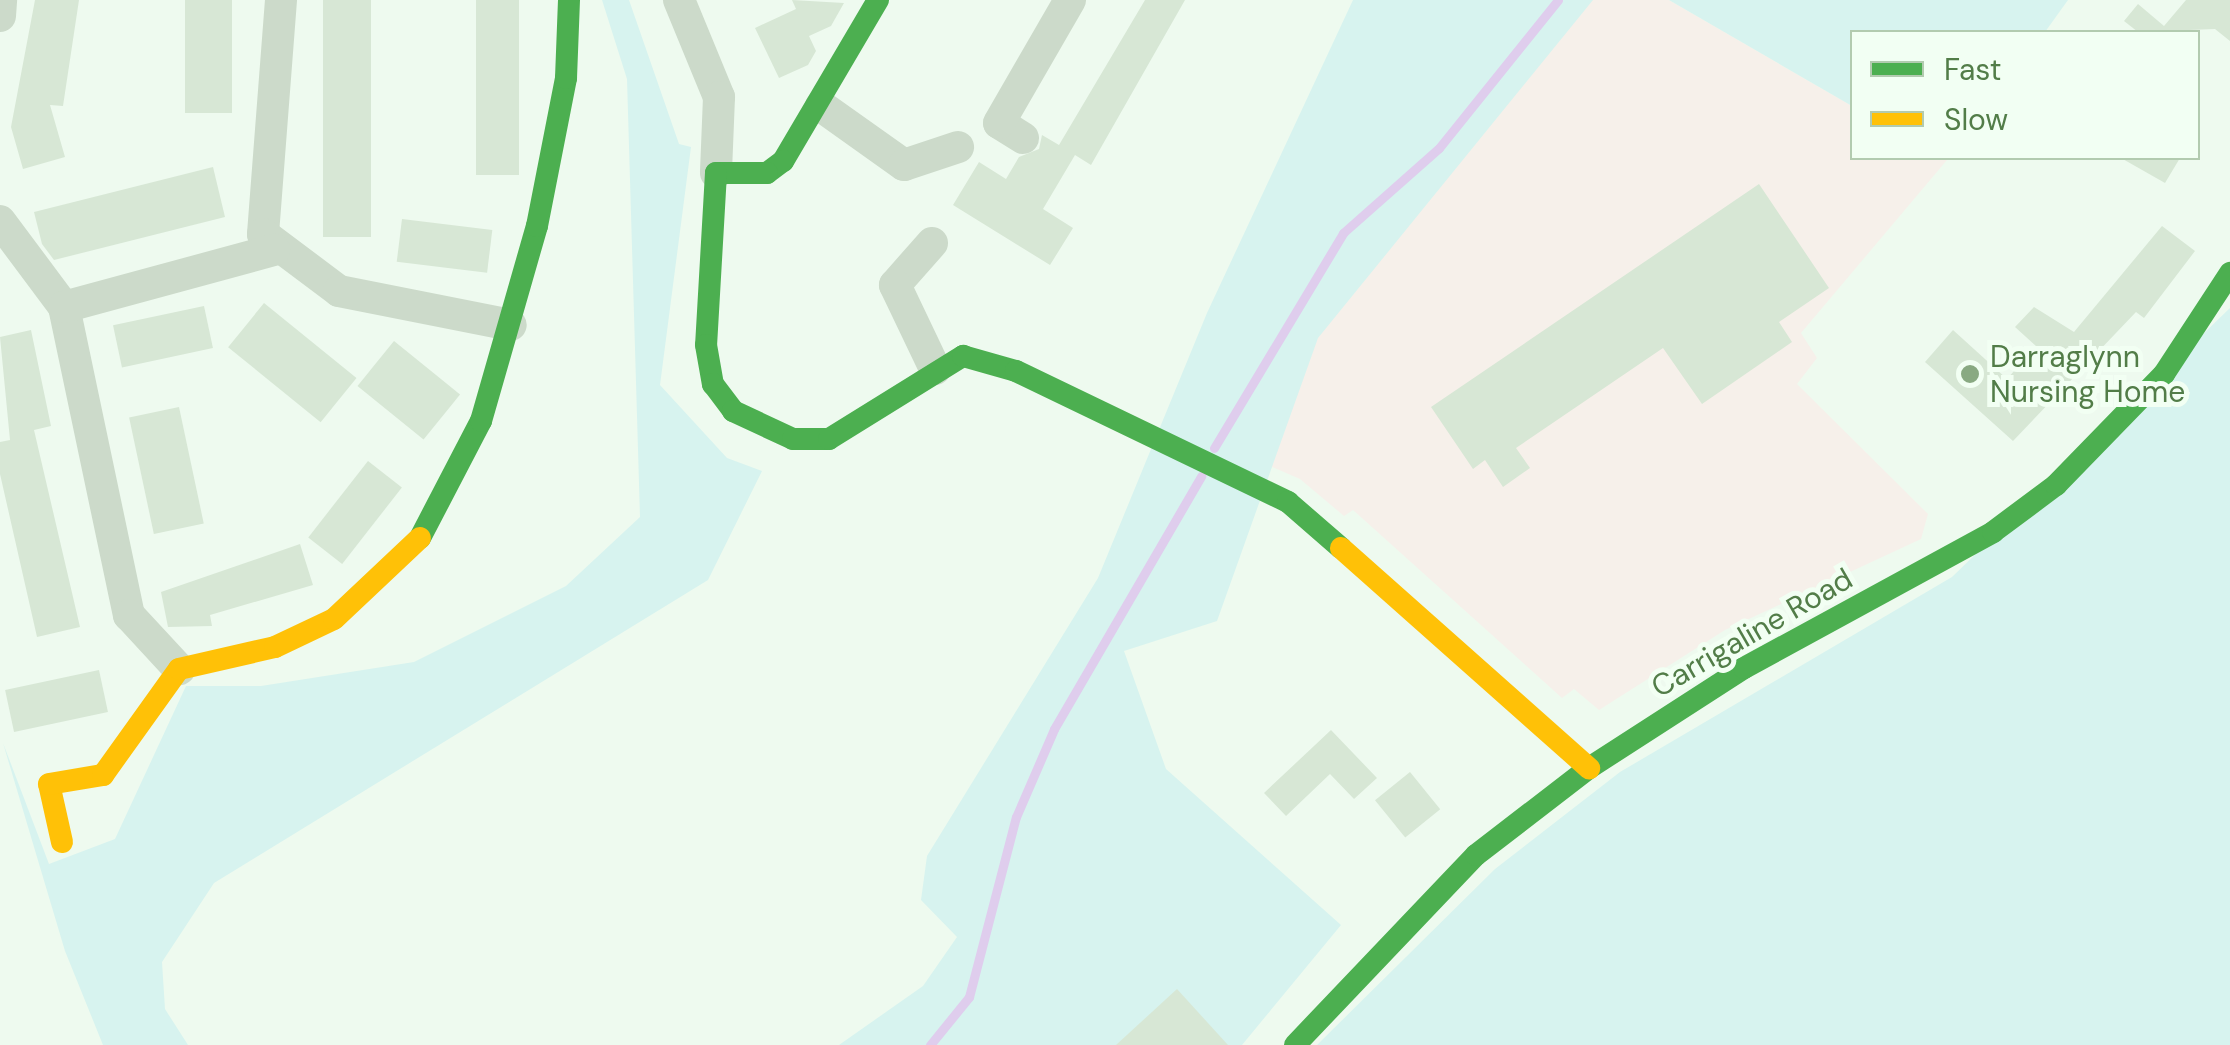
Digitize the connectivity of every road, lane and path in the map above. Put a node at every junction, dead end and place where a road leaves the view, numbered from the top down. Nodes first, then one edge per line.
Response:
1 (2, 0) edge
2 (282, 0) edge
3 (569, 0) edge
4 (679, 0) edge
5 (878, 0) edge
6 (1070, 0) edge
7 (0, 16) edge
8 (821, 106) junction
9 (999, 123) dead end
10 (958, 147) dead end
11 (716, 173) junction
12 (0, 221) edge
13 (932, 244) dead end
14 (274, 250) junction
15 (2230, 273) edge
16 (64, 307) junction
17 (511, 325) junction
18 (935, 369) junction
19 (179, 669) junction
20 (1589, 768) junction
21 (62, 842) dead end
22 (1294, 1045) edge

1 - 7 street
2 - 14 street
3 - 17 street
4 - 11 street
5 - 8 street
6 - 9 street
8 - 10 street
8 - 11 street
11 - 18 street
12 - 16 street
13 - 18 street
14 - 16 street
14 - 17 street
15 - 20 street, Carrigaline Road
16 - 19 street
17 - 19 street
18 - 20 street
19 - 21 street
20 - 22 street, Carrigaline Road

